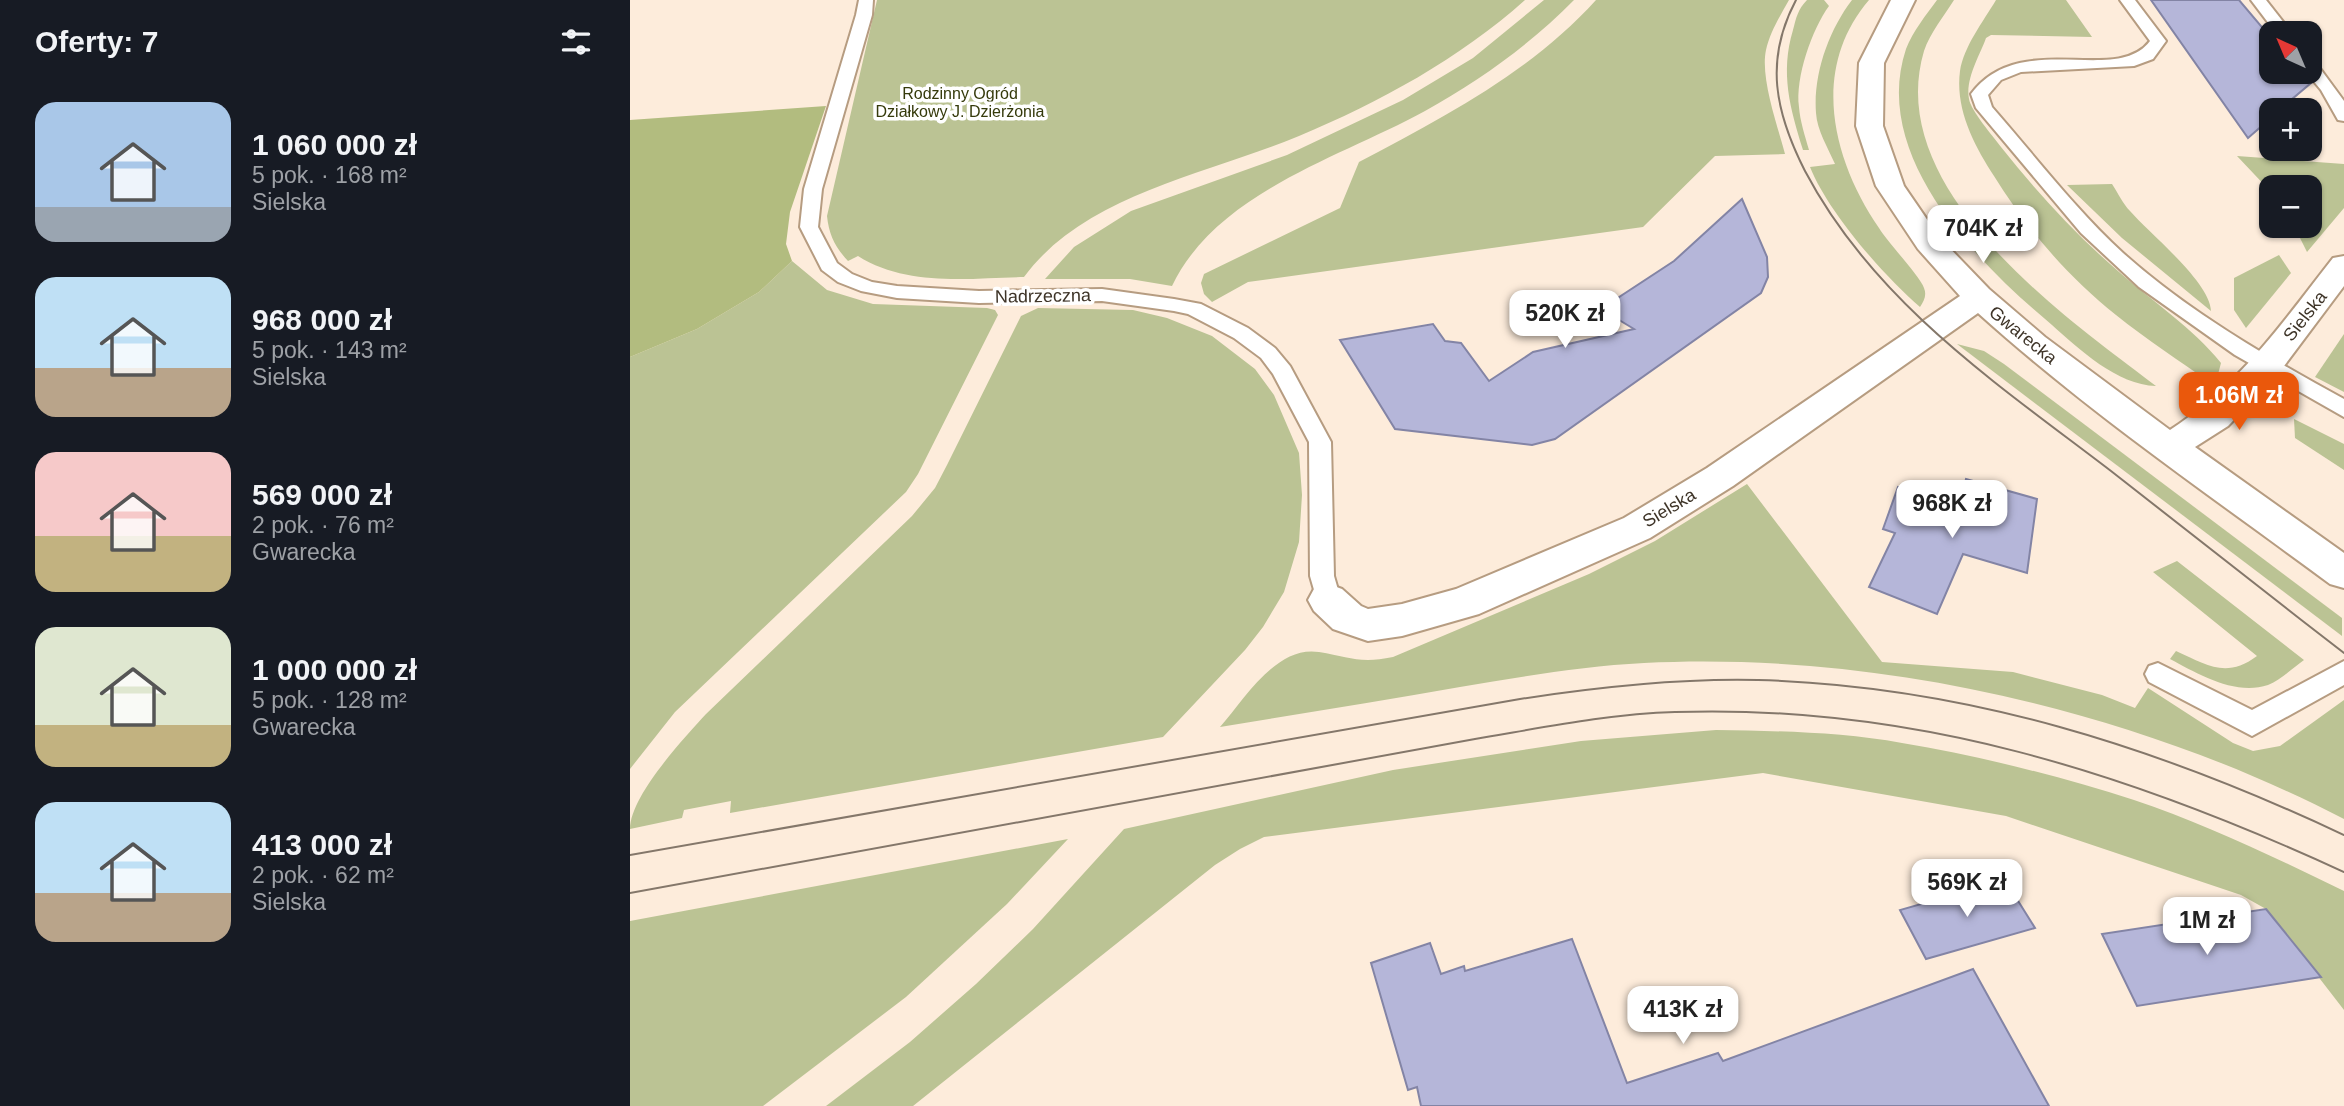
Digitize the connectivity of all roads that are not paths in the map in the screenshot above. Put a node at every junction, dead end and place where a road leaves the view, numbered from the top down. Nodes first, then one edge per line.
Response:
1 (866, 0) edge
2 (1903, 0) edge
3 (2127, 0) edge
4 (2258, 0) edge
5 (2275, 21) edge
6 (2322, 81) edge
7 (2344, 116) edge
8 (2344, 265) edge
9 (1978, 298) junction
10 (2266, 366) junction
11 (2344, 409) edge
12 (2170, 447) junction
13 (2344, 573) edge
14 (1328, 600) joint
15 (2344, 673) edge
16 (2158, 674) dead end

1 - 14 lane, Nadrzeczna
2 - 9 street, Gwarecka
3 - 10 lane
4 - 5 lane
6 - 7 lane
8 - 10 street, Sielska
9 - 12 street, Gwarecka
9 - 14 street, Sielska
10 - 11 lane
10 - 12 street, Sielska
12 - 13 street, Gwarecka
15 - 16 lane

